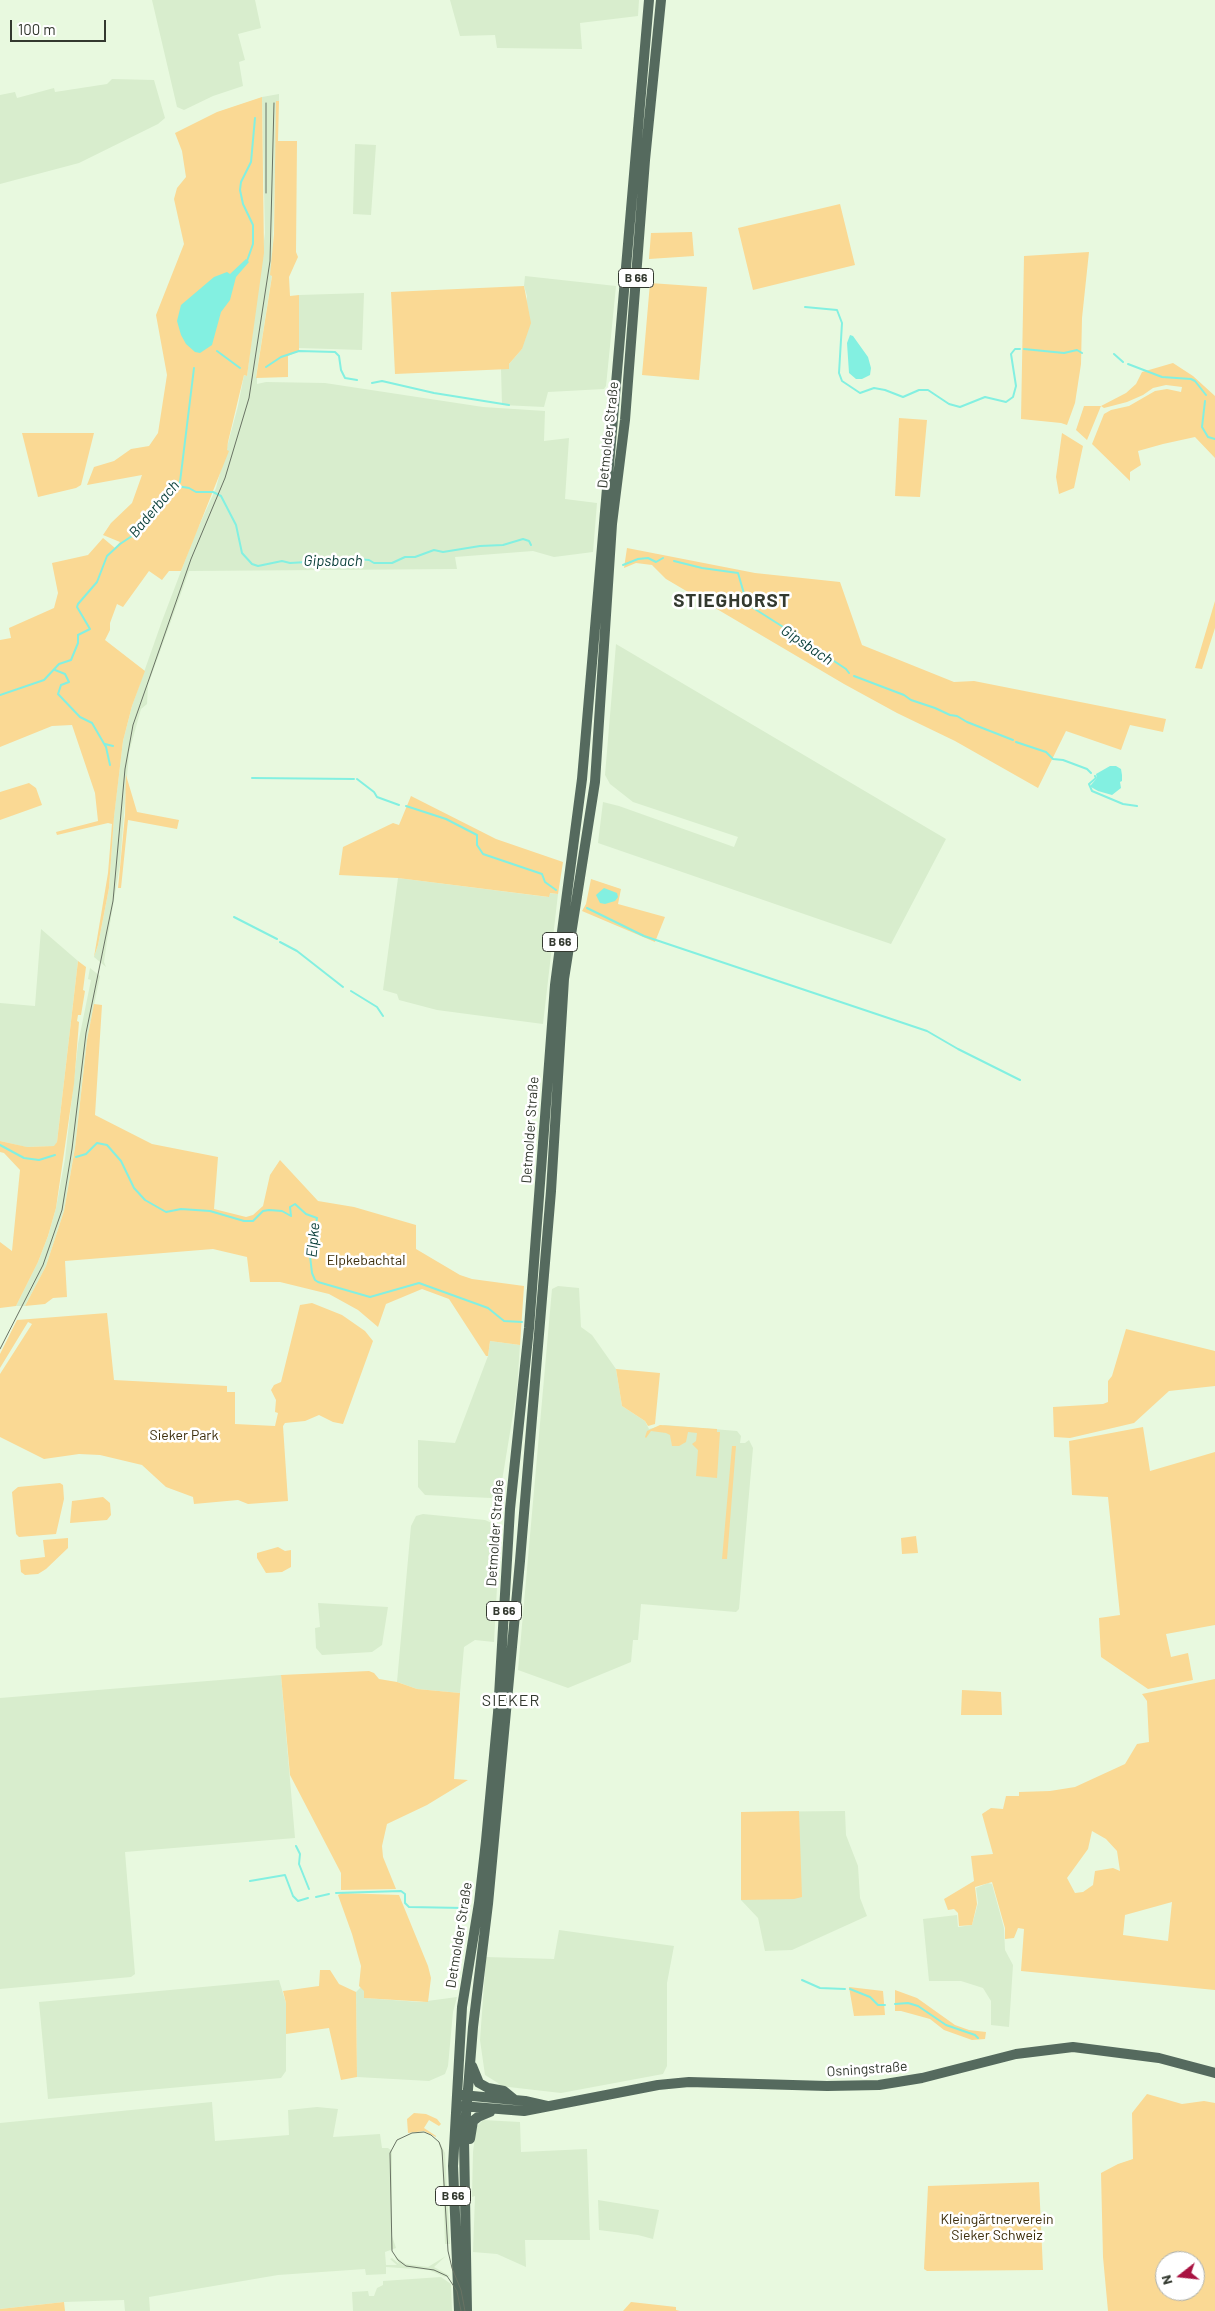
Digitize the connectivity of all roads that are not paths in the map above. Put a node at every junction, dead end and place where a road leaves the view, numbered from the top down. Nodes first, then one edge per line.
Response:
1 (649, 0) edge
2 (661, 0) edge
3 (641, 79) junction
4 (653, 80) junction
5 (627, 395) junction
6 (614, 397) junction
7 (581, 788) junction
8 (594, 792) junction
9 (542, 1163) junction
10 (553, 1164) junction
11 (540, 1190) junction
12 (551, 1191) junction
13 (537, 1296) junction
14 (510, 1509) junction
15 (525, 1511) junction
16 (470, 2056) junction
17 (1215, 2073) edge
18 (456, 2094) junction
19 (467, 2096) junction
20 (515, 2100) junction
21 (456, 2105) junction
22 (548, 2106) junction
23 (466, 2107) junction
24 (496, 2110) junction
25 (464, 2194) junction
26 (460, 2311) edge
27 (467, 2311) edge

1 - 3 main road, Detmolder Straße / B 66
2 - 4 main road, Detmolder Straße / B 66
3 - 4 main road
3 - 6 main road, Detmolder Straße / B 66
4 - 5 main road, Detmolder Straße / B 66
5 - 6 main road
5 - 8 main road, Detmolder Straße / B 66
6 - 7 main road, Detmolder Straße / B 66
7 - 8 main road
7 - 9 main road, Detmolder Straße / B 66
8 - 10 main road, Detmolder Straße / B 66
9 - 10 main road
9 - 11 main road, Detmolder Straße / B 66
10 - 12 main road, Detmolder Straße / B 66
11 - 12 main road
11 - 13 main road, Detmolder Straße / B 66
12 - 13 main road, Detmolder Straße / B 66
13 - 14 main road, Detmolder Straße / B 66
13 - 15 main road, Detmolder Straße / B 66
14 - 15 main road
14 - 18 main road, Detmolder Straße / B 66
15 - 16 main road, Detmolder Straße / B 66
16 - 19 main road, Detmolder Straße / B 66
16 - 20 main road
17 - 22 main road, Osningstraße
18 - 19 main road, Osningstraße
18 - 21 main road, Detmolder Straße / B 66
19 - 20 main road, Osningstraße
19 - 23 main road, Detmolder Straße / B 66
20 - 22 main road, Osningstraße
21 - 23 main road, Osningstraße
21 - 26 main road, Detmolder Straße / B 66
22 - 24 main road, Osningstraße
23 - 24 main road, Osningstraße
23 - 25 main road, Detmolder Straße / B 66
24 - 25 main road
25 - 27 main road, Detmolder Straße / B 66

